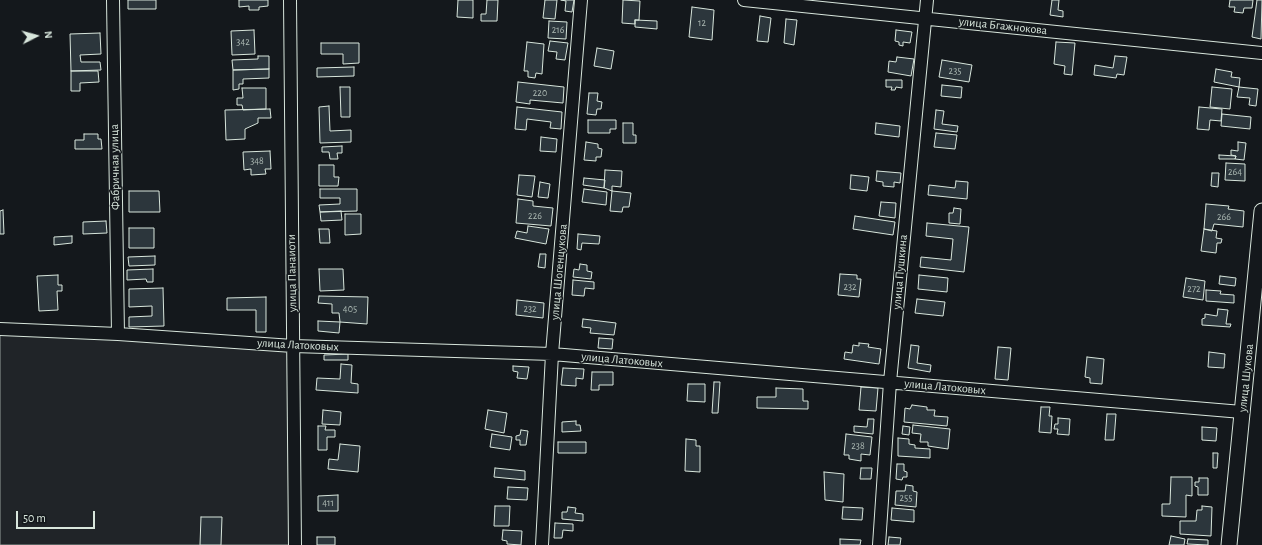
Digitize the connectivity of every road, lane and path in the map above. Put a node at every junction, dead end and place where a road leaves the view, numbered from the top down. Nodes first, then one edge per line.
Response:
1 (113, 0) edge
2 (290, 0) edge
3 (582, 0) edge
4 (744, 0) edge
5 (927, 0) edge
6 (925, 18) junction
7 (1262, 53) edge
8 (1262, 211) edge
9 (0, 329) edge
10 (118, 334) junction
11 (293, 346) junction
12 (552, 354) junction
13 (890, 382) junction
14 (1242, 412) junction
15 (295, 545) edge
16 (542, 545) edge
17 (879, 545) edge
18 (1230, 545) edge

1 - 10 street, Фабричная улица
2 - 11 street, улица Панаиоти
3 - 12 street, улица Шогенцукова
4 - 6 street, улица Бгажнокова
5 - 6 street, улица Пушкина
6 - 7 street, улица Бгажнокова
6 - 13 street, улица Пушкина
8 - 14 main road, улица Шукова
9 - 10 street, улица Латоковых
10 - 11 street, улица Латоковых
11 - 12 street, улица Латоковых
11 - 15 street, улица Панаиоти
12 - 13 street, улица Латоковых
12 - 16 street, улица Шогенцукова
13 - 14 street, улица Латоковых
13 - 17 street, улица Пушкина
14 - 18 main road, улица Шукова

